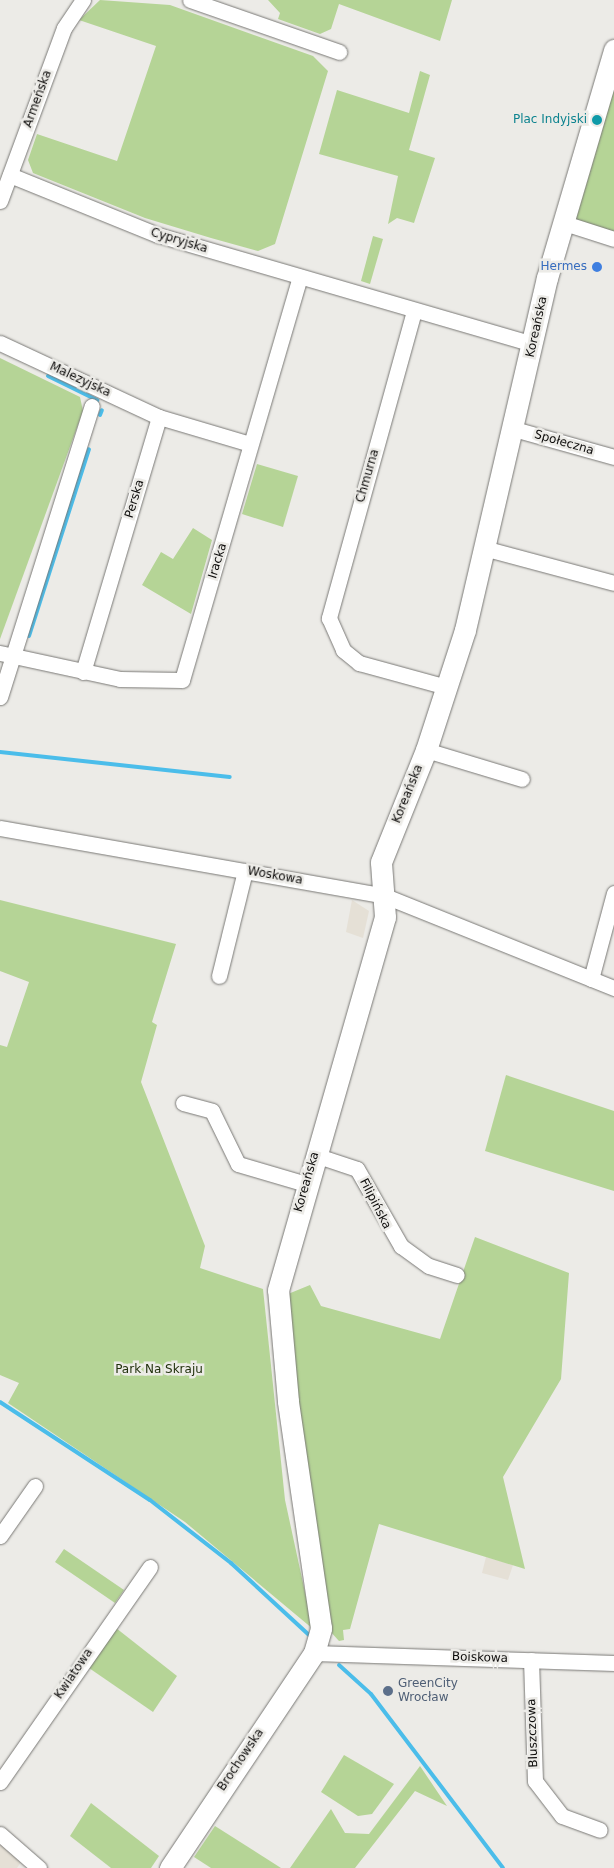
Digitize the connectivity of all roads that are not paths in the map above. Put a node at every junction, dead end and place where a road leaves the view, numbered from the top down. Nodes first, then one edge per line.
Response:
1 (83, 0) edge
2 (190, 0) edge
3 (614, 50) edge
4 (339, 52) dead end
5 (10, 175) junction
6 (0, 201) edge
7 (564, 223) junction
8 (614, 239) edge
9 (300, 277) junction
10 (414, 311) junction
11 (0, 343) edge
12 (533, 344) junction
13 (92, 406) dead end
14 (159, 417) junction
15 (514, 429) junction
16 (250, 444) junction
17 (614, 457) edge
18 (487, 549) junction
19 (614, 583) edge
20 (6, 656) edge
21 (83, 672) junction
22 (447, 687) junction
23 (0, 697) edge
24 (426, 750) junction
25 (522, 779) dead end
26 (0, 828) edge
27 (245, 871) junction
28 (614, 893) edge
29 (384, 896) junction
30 (219, 976) dead end
31 (591, 979) junction
32 (614, 988) edge
33 (184, 1103) dead end
34 (315, 1155) junction
35 (306, 1184) junction
36 (457, 1275) dead end
37 (35, 1486) dead end
38 (0, 1536) edge
39 (150, 1567) dead end
40 (322, 1628) joint
41 (314, 1653) junction
42 (525, 1660) junction
43 (614, 1663) edge
44 (0, 1782) edge
45 (600, 1830) dead end
46 (0, 1834) edge
47 (39, 1868) edge
48 (170, 1868) edge

1 - 5 street, Armeńska
2 - 4 street
3 - 7 street, Koreańska
5 - 6 street, Armeńska
5 - 9 street, Cypryjska
7 - 8 street
7 - 12 street, Koreańska
9 - 10 street, Cypryjska
9 - 16 street, Iracka
10 - 12 street
10 - 22 street, Chmurna
11 - 14 street, Malezyjska
12 - 15 street, Koreańska
13 - 20 street
14 - 16 street
14 - 21 street, Perska
15 - 17 street, Społeczna
15 - 18 street, Koreańska
16 - 21 street, Iracka
18 - 19 street
18 - 22 street, Koreańska
20 - 21 street, Iracka
20 - 23 street
22 - 24 street, Koreańska
24 - 25 street, Koreańska
24 - 29 street, Koreańska
26 - 27 street, Woskowa
27 - 29 street, Woskowa
27 - 30 street
28 - 31 street
29 - 31 street, Woskowa
29 - 34 street, Koreańska
31 - 32 street, Woskowa
33 - 35 street
34 - 35 street, Koreańska
34 - 36 street, Filipińska
35 - 40 street, Koreańska
37 - 38 street
39 - 44 street, Kwiatowa
40 - 41 street, Brochowska
41 - 42 street, Boiskowa
41 - 48 street, Brochowska
42 - 43 street, Boiskowa
42 - 45 street, Bluszczowa
46 - 47 street

